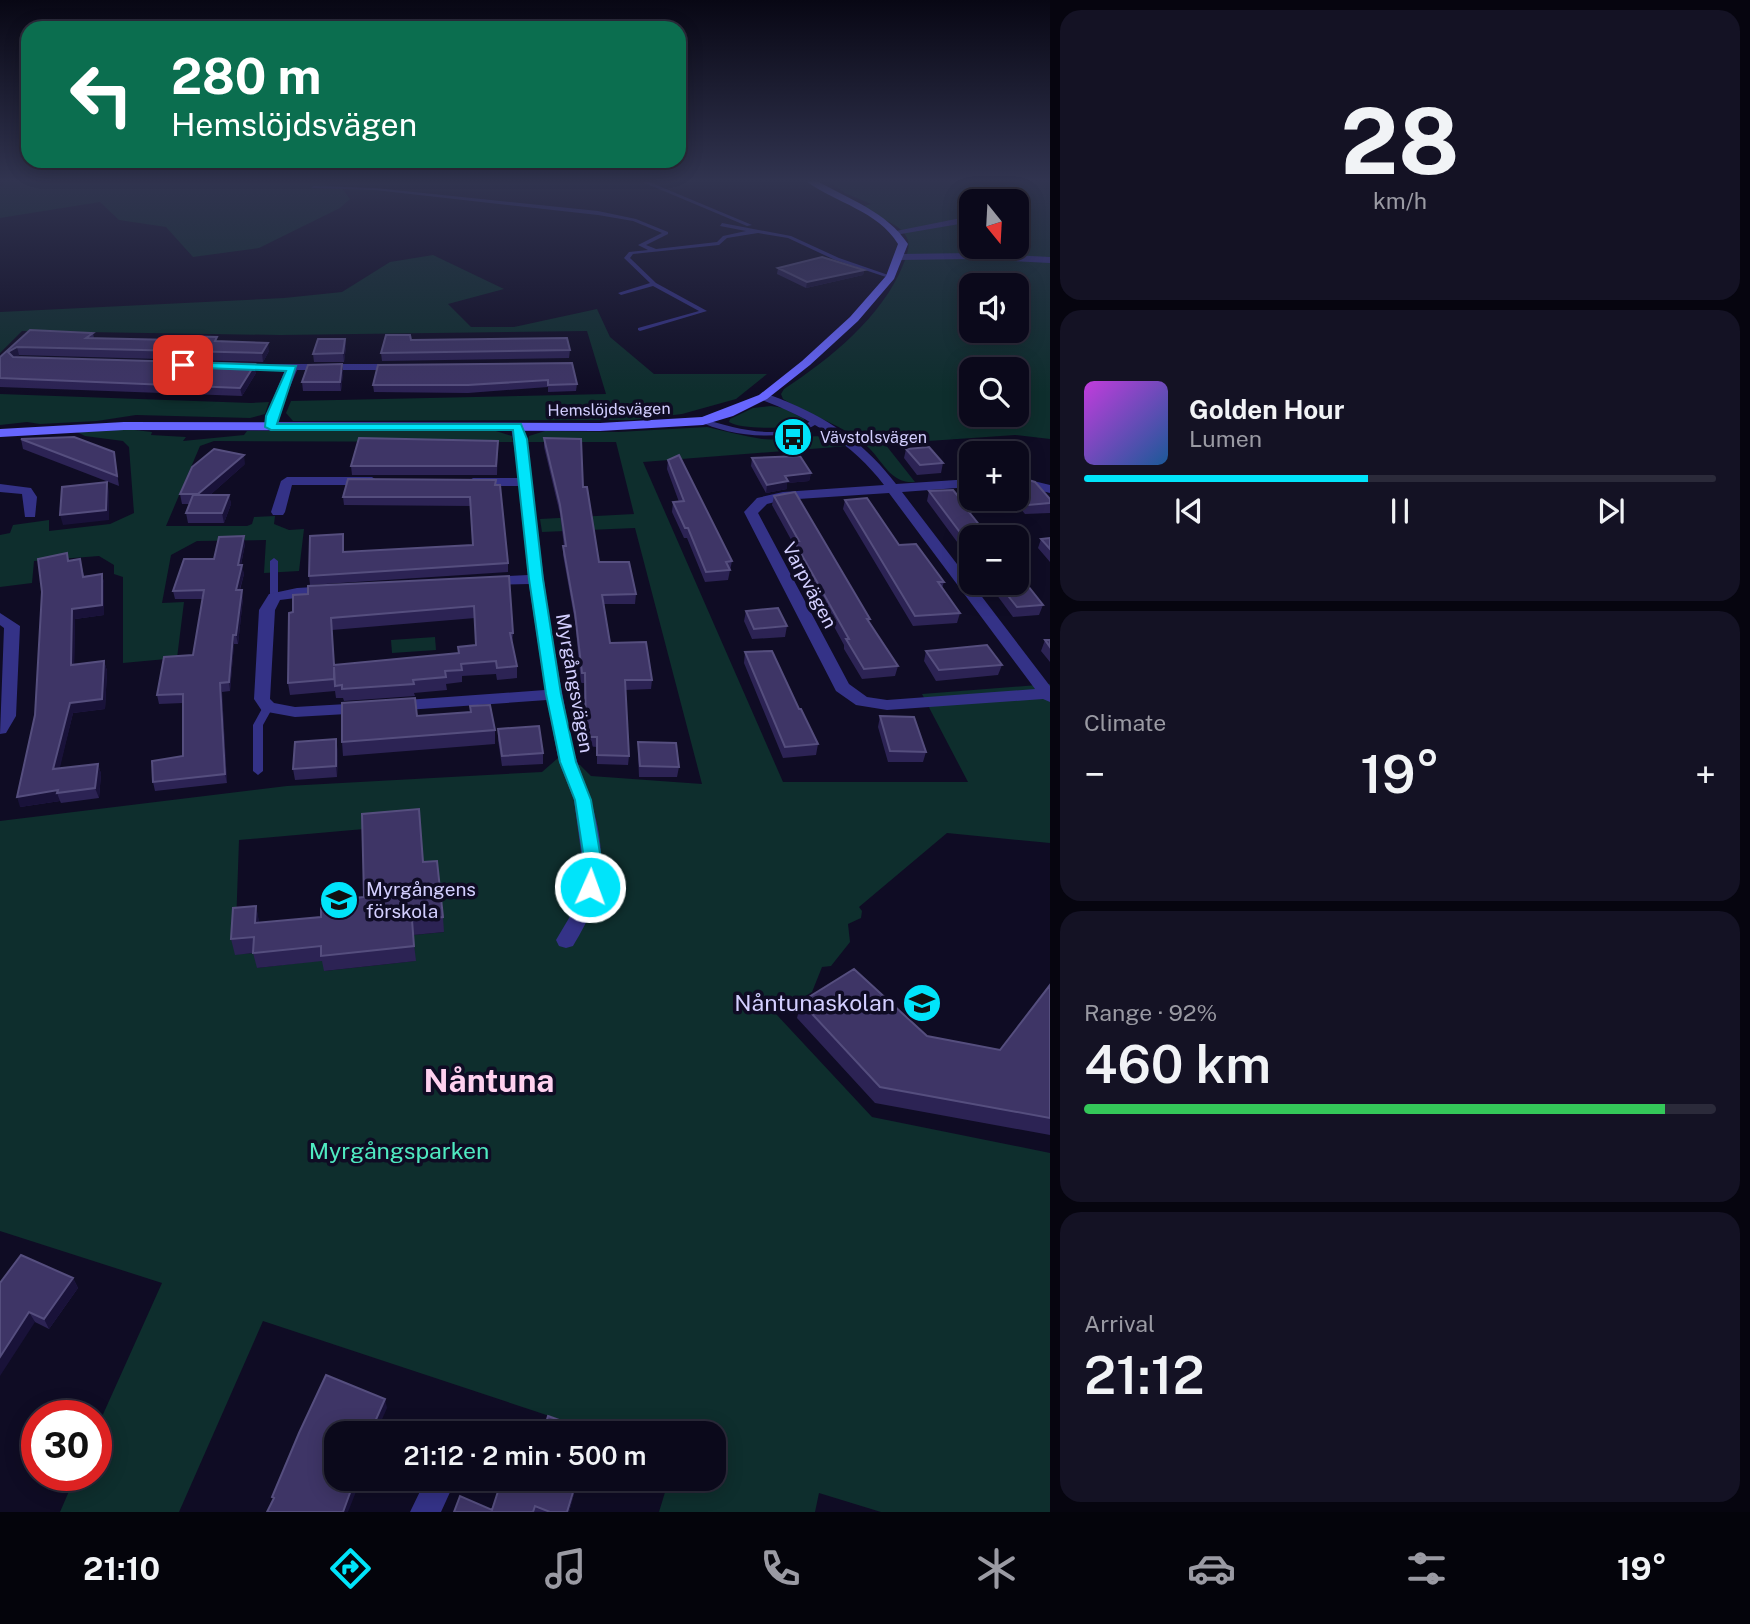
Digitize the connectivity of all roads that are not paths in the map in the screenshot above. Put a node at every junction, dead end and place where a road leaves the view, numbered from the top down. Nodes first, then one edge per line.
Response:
1 (642, 252) edge
2 (822, 252) edge
3 (901, 252) edge
4 (899, 257) junction
5 (1050, 260) edge
6 (891, 277) junction
7 (654, 284) junction
8 (621, 293) dead end
9 (640, 329) dead end
10 (224, 366) edge
11 (413, 366) edge
12 (292, 368) junction
13 (763, 397) junction
14 (818, 420) junction
15 (704, 421) junction
16 (271, 427) junction
17 (517, 427) junction
18 (0, 433) edge
19 (380, 481) edge
20 (459, 481) edge
21 (526, 482) junction
22 (959, 484) edge
23 (1029, 484) edge
24 (0, 488) edge
25 (894, 489) junction
26 (1050, 489) edge
27 (278, 512) dead end
28 (30, 514) dead end
29 (274, 561) dead end
30 (536, 579) junction
31 (470, 582) edge
32 (350, 589) edge
33 (274, 597) junction
34 (0, 618) edge
35 (554, 694) junction
36 (1049, 695) edge
37 (268, 707) junction
38 (0, 729) edge
39 (258, 771) dead end
40 (566, 940) dead end
41 (435, 1491) edge
42 (425, 1512) edge

1 - 7 lane
2 - 6 lane
3 - 4 street
4 - 5 street
4 - 6 street, Hemslöjdsvägen
6 - 13 street, Hemslöjdsvägen
7 - 8 lane
7 - 9 lane
10 - 12 street
11 - 12 street
12 - 16 street
13 - 14 street
13 - 15 street, Hemslöjdsvägen
14 - 15 lane
14 - 25 street
15 - 17 street, Hemslöjdsvägen
16 - 17 street, Hemslöjdsvägen
16 - 18 street, Hemslöjdsvägen
17 - 21 street, Myrgångsvägen
19 - 27 street
20 - 21 street
21 - 30 street, Myrgångsvägen
22 - 25 street, Varpvägen
23 - 26 street
24 - 28 street
25 - 36 street
25 - 36 street, Varpvägen
29 - 33 lane
30 - 31 street
30 - 35 street, Myrgångsvägen
32 - 33 street
33 - 37 street
34 - 38 street
35 - 37 street
35 - 40 street, Myrgångsvägen
37 - 39 lane
41 - 42 street

